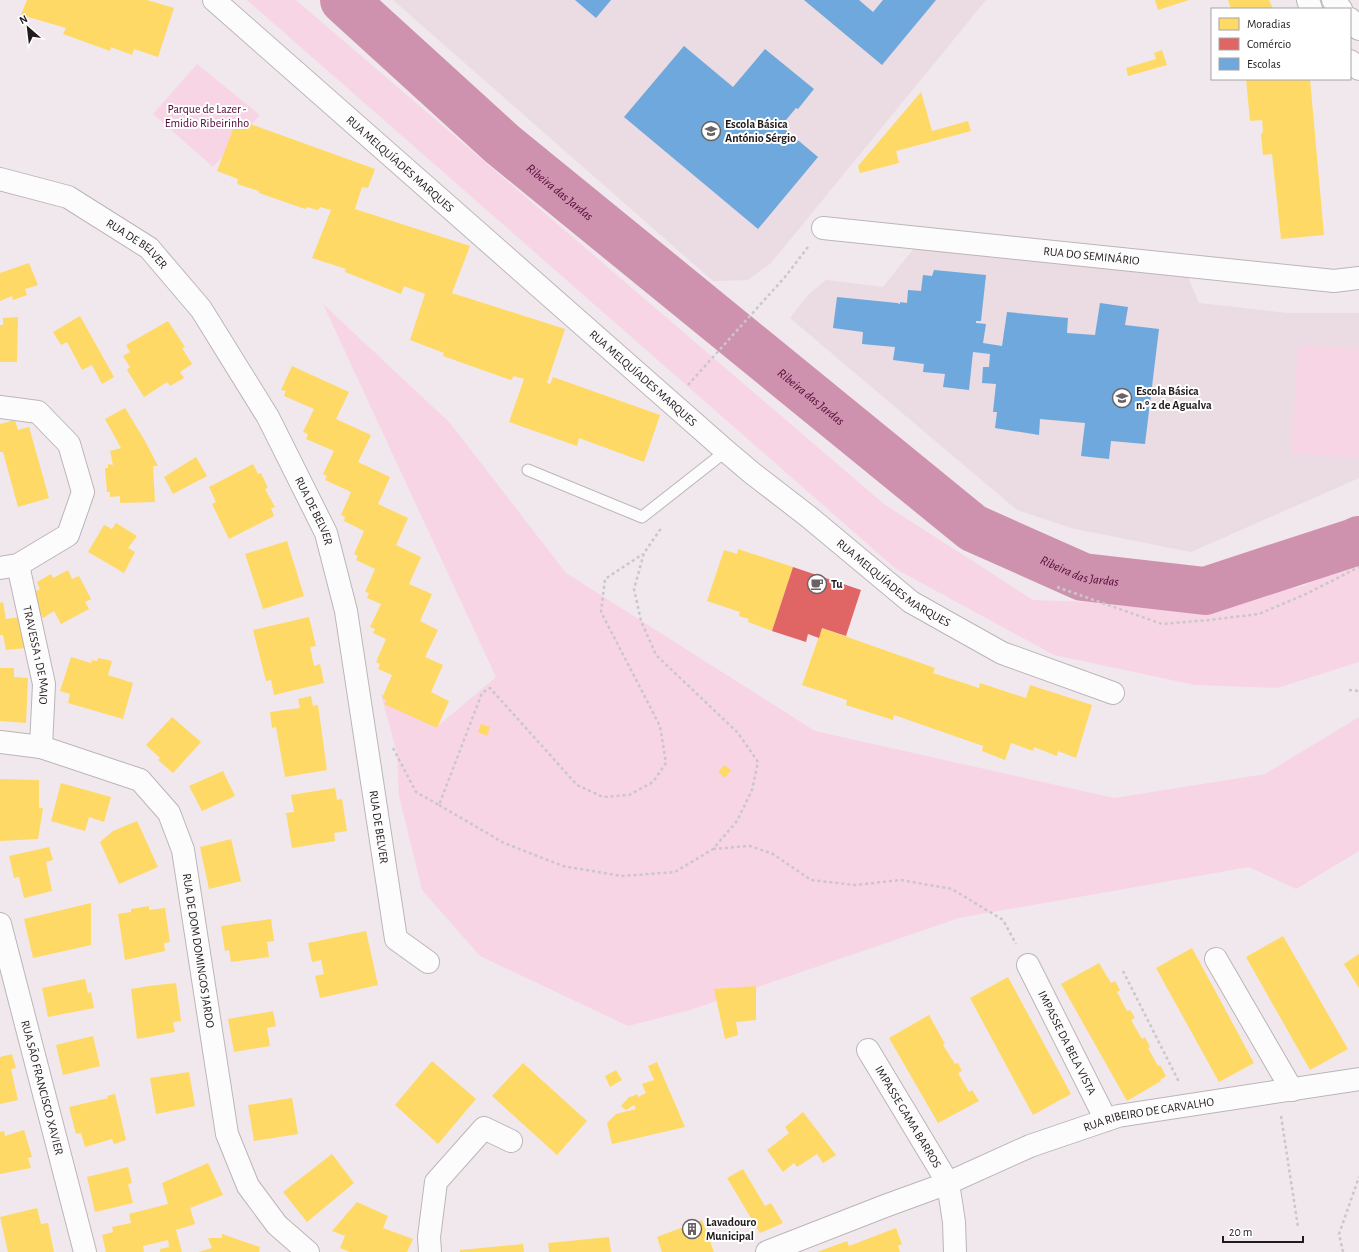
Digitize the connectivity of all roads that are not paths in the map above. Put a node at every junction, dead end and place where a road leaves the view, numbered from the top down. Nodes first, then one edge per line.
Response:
1 (214, 0) edge
2 (1333, 0) edge
3 (1340, 8) edge
4 (1351, 20) edge
5 (1359, 29) edge
6 (1351, 62) edge
7 (1359, 69) edge
8 (0, 179) edge
9 (823, 228) road end
10 (1359, 278) edge
11 (0, 406) edge
12 (726, 451) junction
13 (528, 470) dead end
14 (9, 566) edge
15 (1113, 693) dead end
16 (0, 742) edge
17 (41, 747) junction
18 (0, 924) edge
19 (1216, 959) dead end
20 (428, 962) dead end
21 (1028, 965) road end
22 (868, 1050) dead end
23 (1359, 1079) edge
24 (1285, 1091) junction
25 (1106, 1120) junction
26 (511, 1141) dead end
27 (948, 1183) junction
28 (85, 1252) edge
29 (308, 1252) edge
30 (430, 1252) edge
31 (767, 1252) edge
32 (955, 1252) edge

1 - 12 street, RUA MELQUÍADES MARQUES
2 - 3 street
4 - 5 street
6 - 7 street
8 - 20 street, RUA DE BELVER
9 - 10 street, RUA DO SEMINÁRIO
11 - 14 street
12 - 13 lane
12 - 15 street, RUA MELQUÍADES MARQUES
14 - 17 street, TRAVESSA 1 DE MAIO
16 - 17 street, RUA DE DOM DOMINGOS JARDO
17 - 29 street, RUA DE DOM DOMINGOS JARDO
18 - 28 street, RUA SÃO FRANCISCO XAVIER
19 - 24 street
21 - 25 street, IMPASSE DA BELA VISTA
22 - 27 street, IMPASSE GAMA BARROS
23 - 24 street, RUA RIBEIRO DE CARVALHO
24 - 25 street, RUA RIBEIRO DE CARVALHO
25 - 27 street, RUA RIBEIRO DE CARVALHO
26 - 30 street
27 - 31 street, RUA RIBEIRO DE CARVALHO
27 - 32 street

